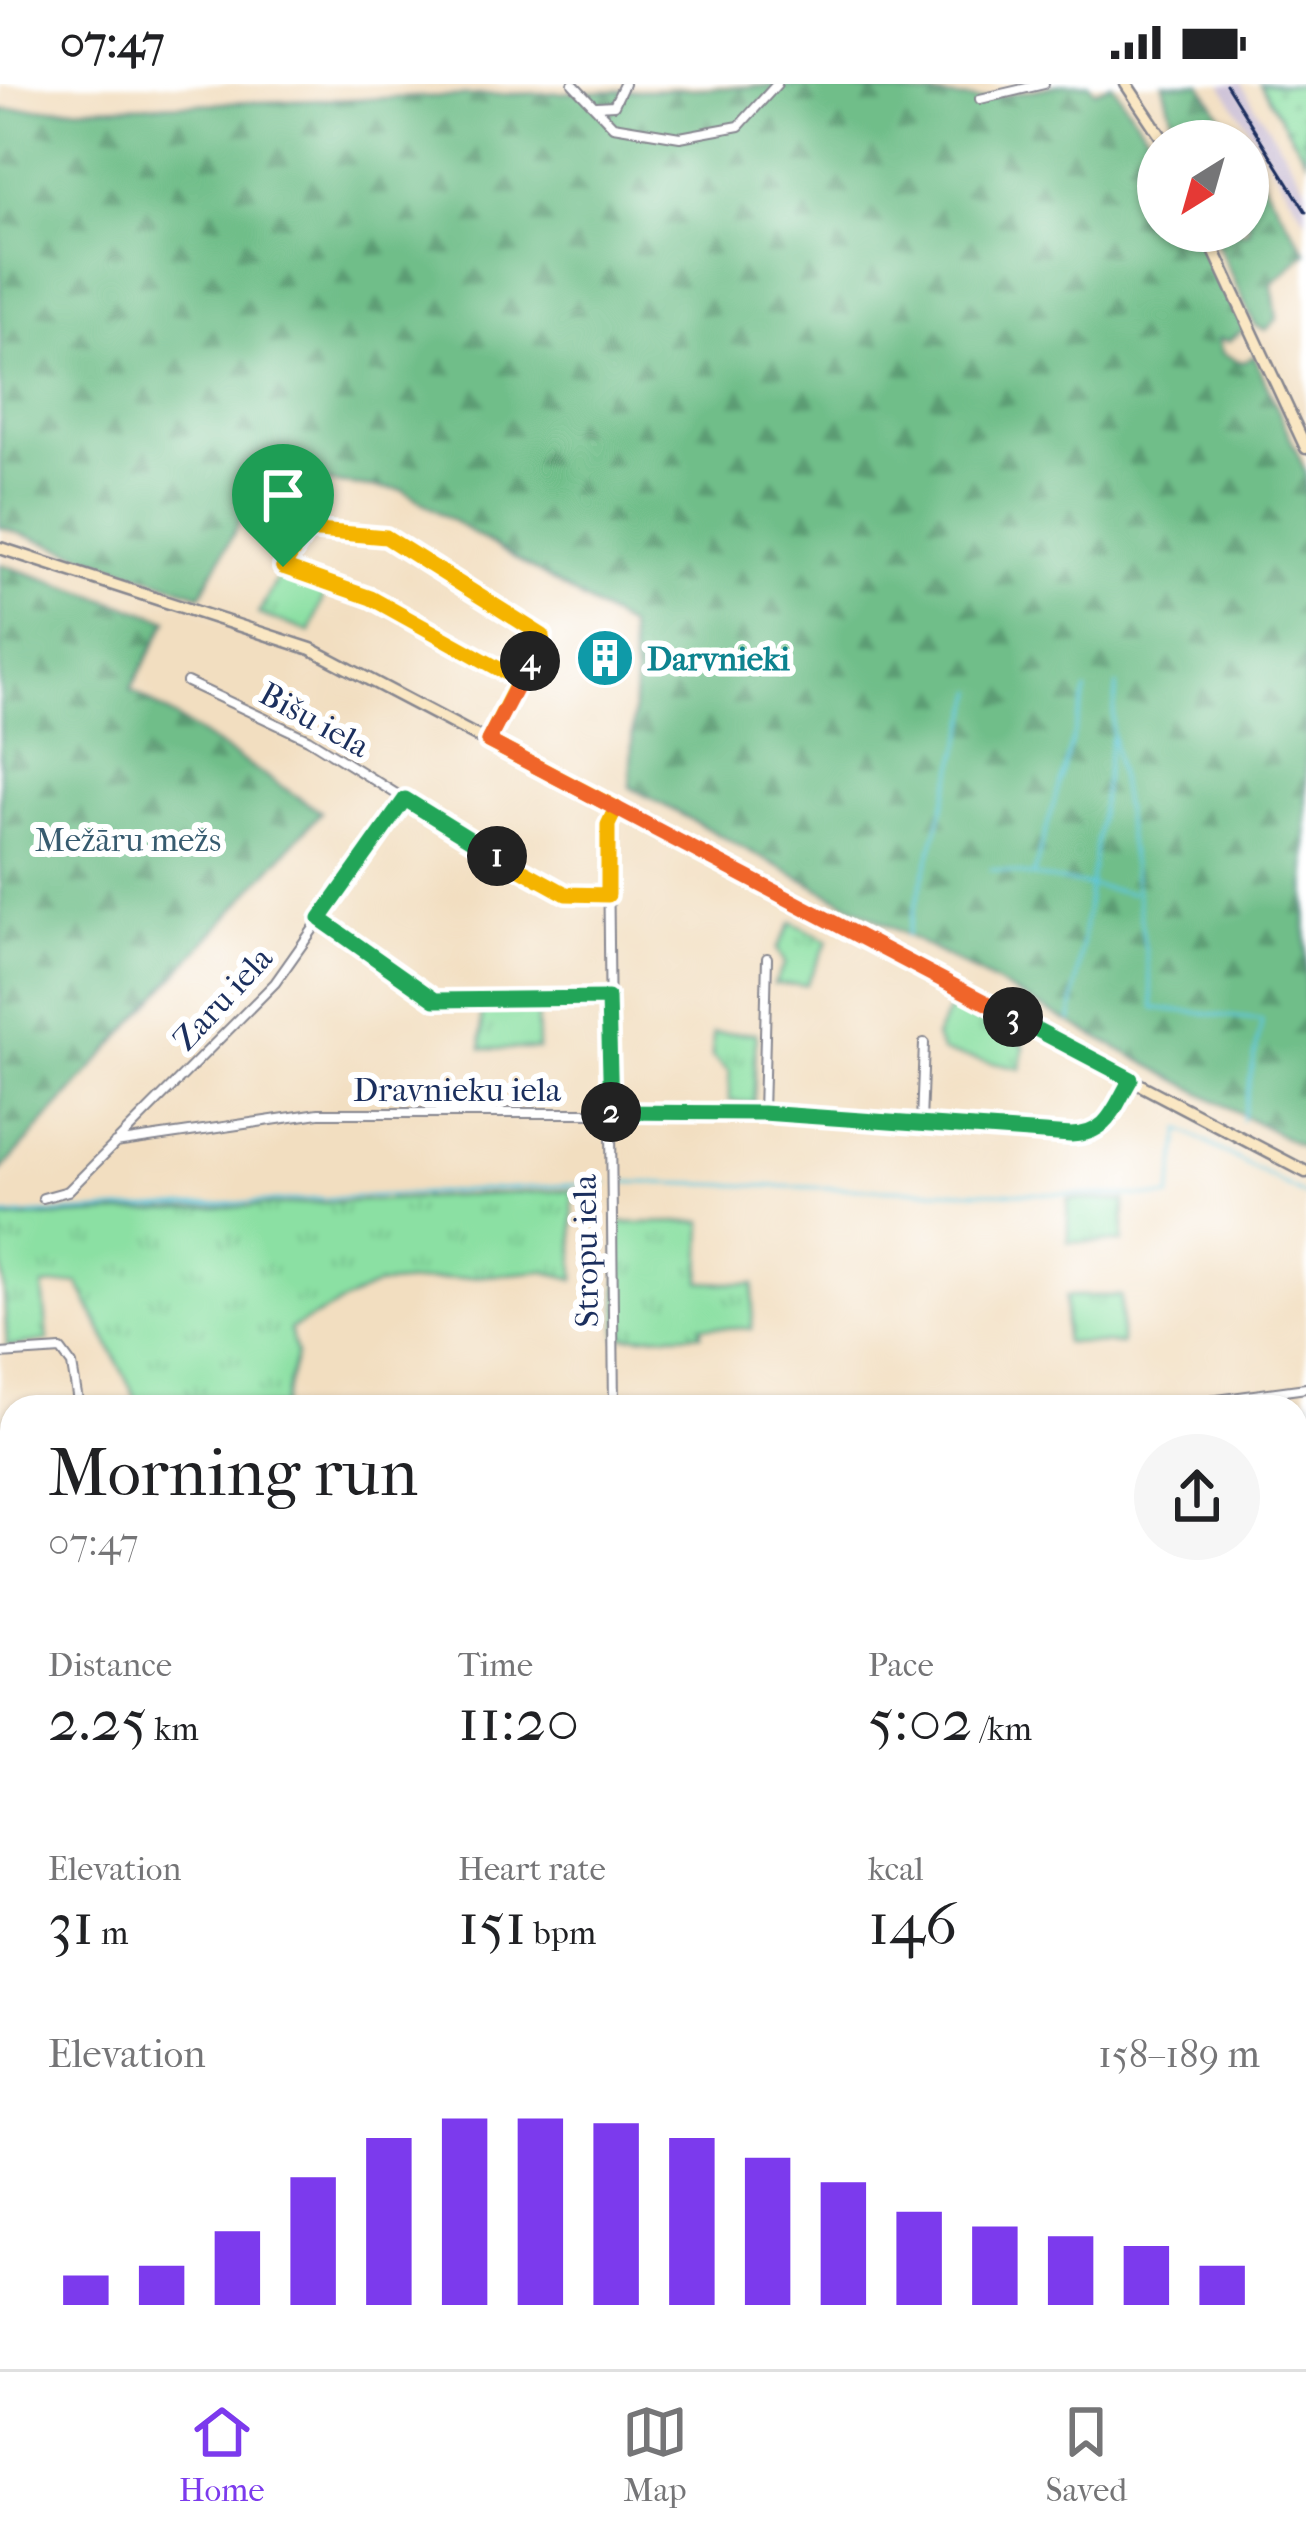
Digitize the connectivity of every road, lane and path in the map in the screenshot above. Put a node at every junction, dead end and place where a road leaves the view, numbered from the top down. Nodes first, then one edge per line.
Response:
1 (574, 84) edge
2 (624, 84) edge
3 (777, 84) edge
4 (1044, 84) edge
5 (1126, 84) edge
6 (980, 99) dead end
7 (596, 106) junction
8 (1150, 120) edge
9 (1215, 252) edge
10 (1306, 448) edge
11 (0, 548) edge
12 (519, 680) junction
13 (187, 682) dead end
14 (488, 741) junction
15 (405, 799) junction
16 (616, 808) junction
17 (608, 895) junction
18 (320, 919) junction
19 (767, 958) dead end
20 (608, 998) junction
21 (924, 1043) dead end
22 (1131, 1079) junction
23 (608, 1112) junction
24 (763, 1113) junction
25 (921, 1123) junction
26 (115, 1143) junction
27 (1306, 1172) edge
28 (43, 1198) dead end
29 (0, 1354) edge
30 (1306, 1388) edge
31 (77, 1395) edge
32 (614, 1395) edge
33 (1258, 1395) edge

1 - 7 street
2 - 7 street
3 - 7 street
4 - 6 street
5 - 8 main road
9 - 10 main road
11 - 14 main road
12 - 12 street
12 - 14 street
13 - 15 street, Bišu iela
14 - 16 main road
15 - 17 street, Bišu iela
15 - 18 street, Zaru iela
16 - 17 street, Stropu iela
16 - 22 main road
17 - 20 street, Stropu iela
18 - 20 street
18 - 26 street, Zaru iela
19 - 24 street
20 - 23 street, Stropu iela
21 - 25 street
22 - 25 street, Dravnieku iela
22 - 27 main road
23 - 24 street, Dravnieku iela
23 - 26 street, Dravnieku iela
23 - 32 street, Stropu iela
24 - 25 street, Dravnieku iela
26 - 28 street, Zaru iela
29 - 31 street
30 - 33 street

